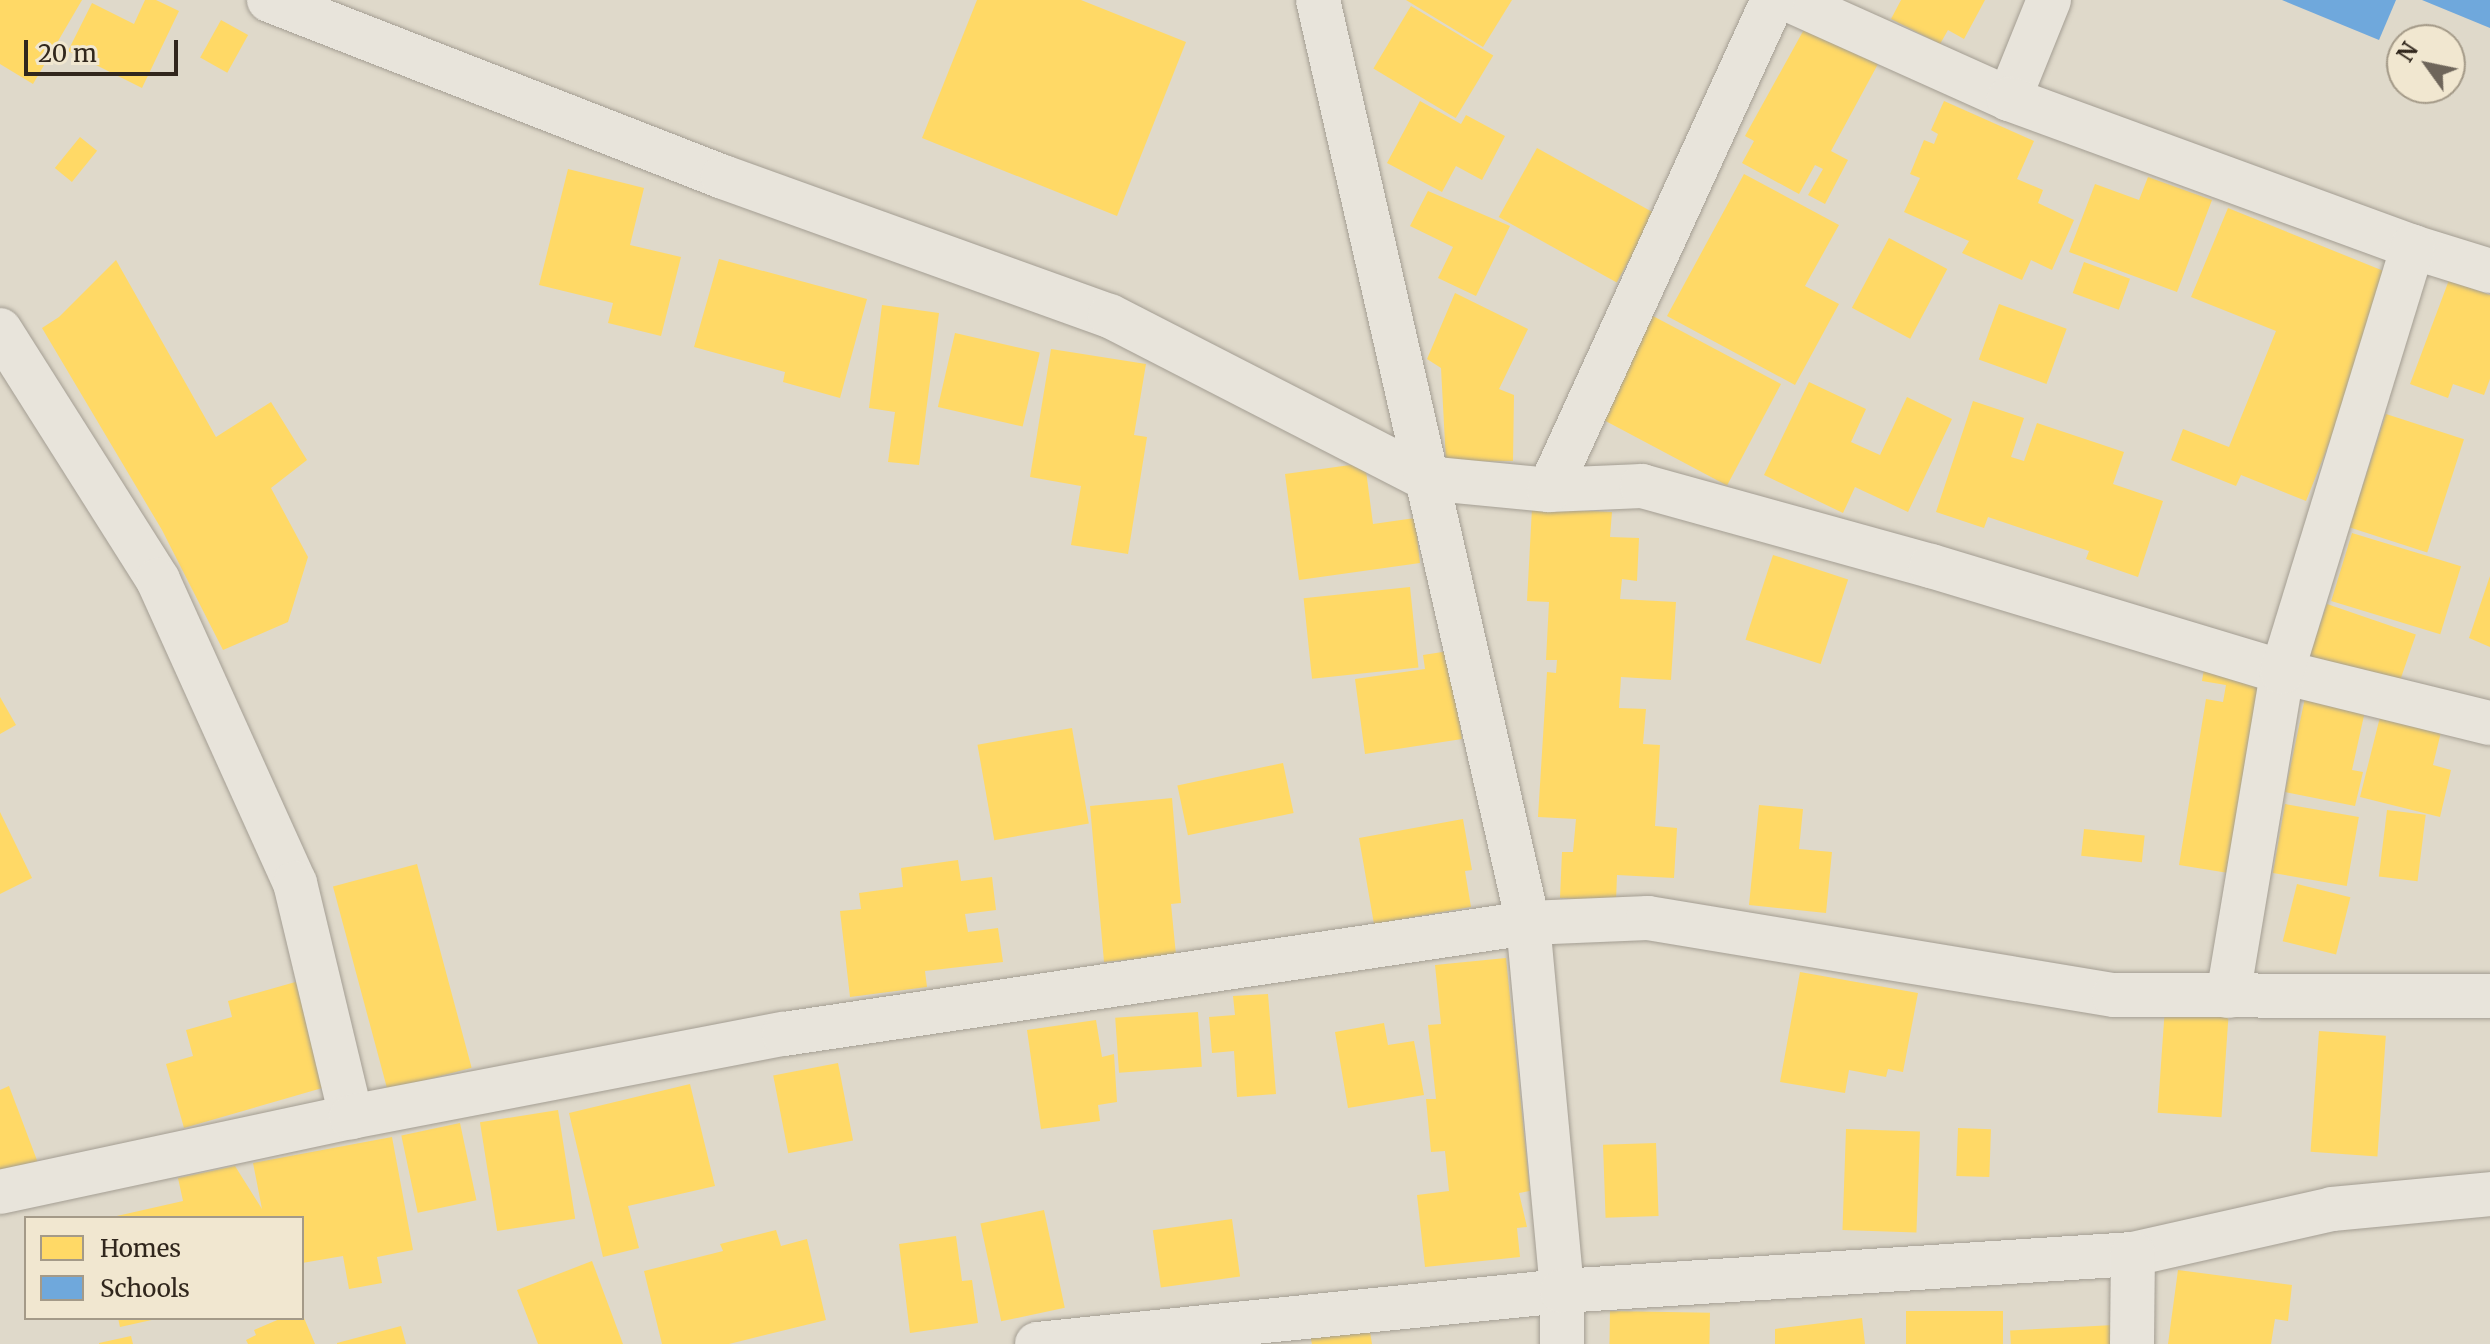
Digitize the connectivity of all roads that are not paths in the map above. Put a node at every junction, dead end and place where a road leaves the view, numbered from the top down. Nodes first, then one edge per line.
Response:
1 (269, 0) edge
2 (1318, 0) edge
3 (1773, 0) edge
4 (1789, 0) edge
5 (2049, 0) edge
6 (2009, 99) junction
7 (2413, 247) junction
8 (2490, 271) edge
9 (0, 330) edge
10 (1425, 478) junction
11 (1549, 490) junction
12 (2282, 672) junction
13 (2490, 723) edge
14 (1528, 923) junction
15 (2228, 996) junction
16 (2490, 996) edge
17 (351, 1117) junction
18 (0, 1192) edge
19 (2490, 1194) edge
20 (2133, 1254) junction
21 (1562, 1291) junction
22 (1122, 1339) edge
23 (1037, 1344) edge
24 (1562, 1344) edge
25 (2132, 1344) edge

1 - 10 street
2 - 10 street
3 - 11 street
4 - 6 street
5 - 6 street
6 - 7 street
7 - 8 street
7 - 12 street
9 - 17 street
10 - 11 street
10 - 14 street
11 - 12 street
12 - 13 street
12 - 15 street
14 - 15 street
14 - 17 street
14 - 21 street
15 - 16 street
17 - 18 street
19 - 20 street
20 - 21 street
20 - 25 street
21 - 22 street
21 - 24 street
22 - 23 street

